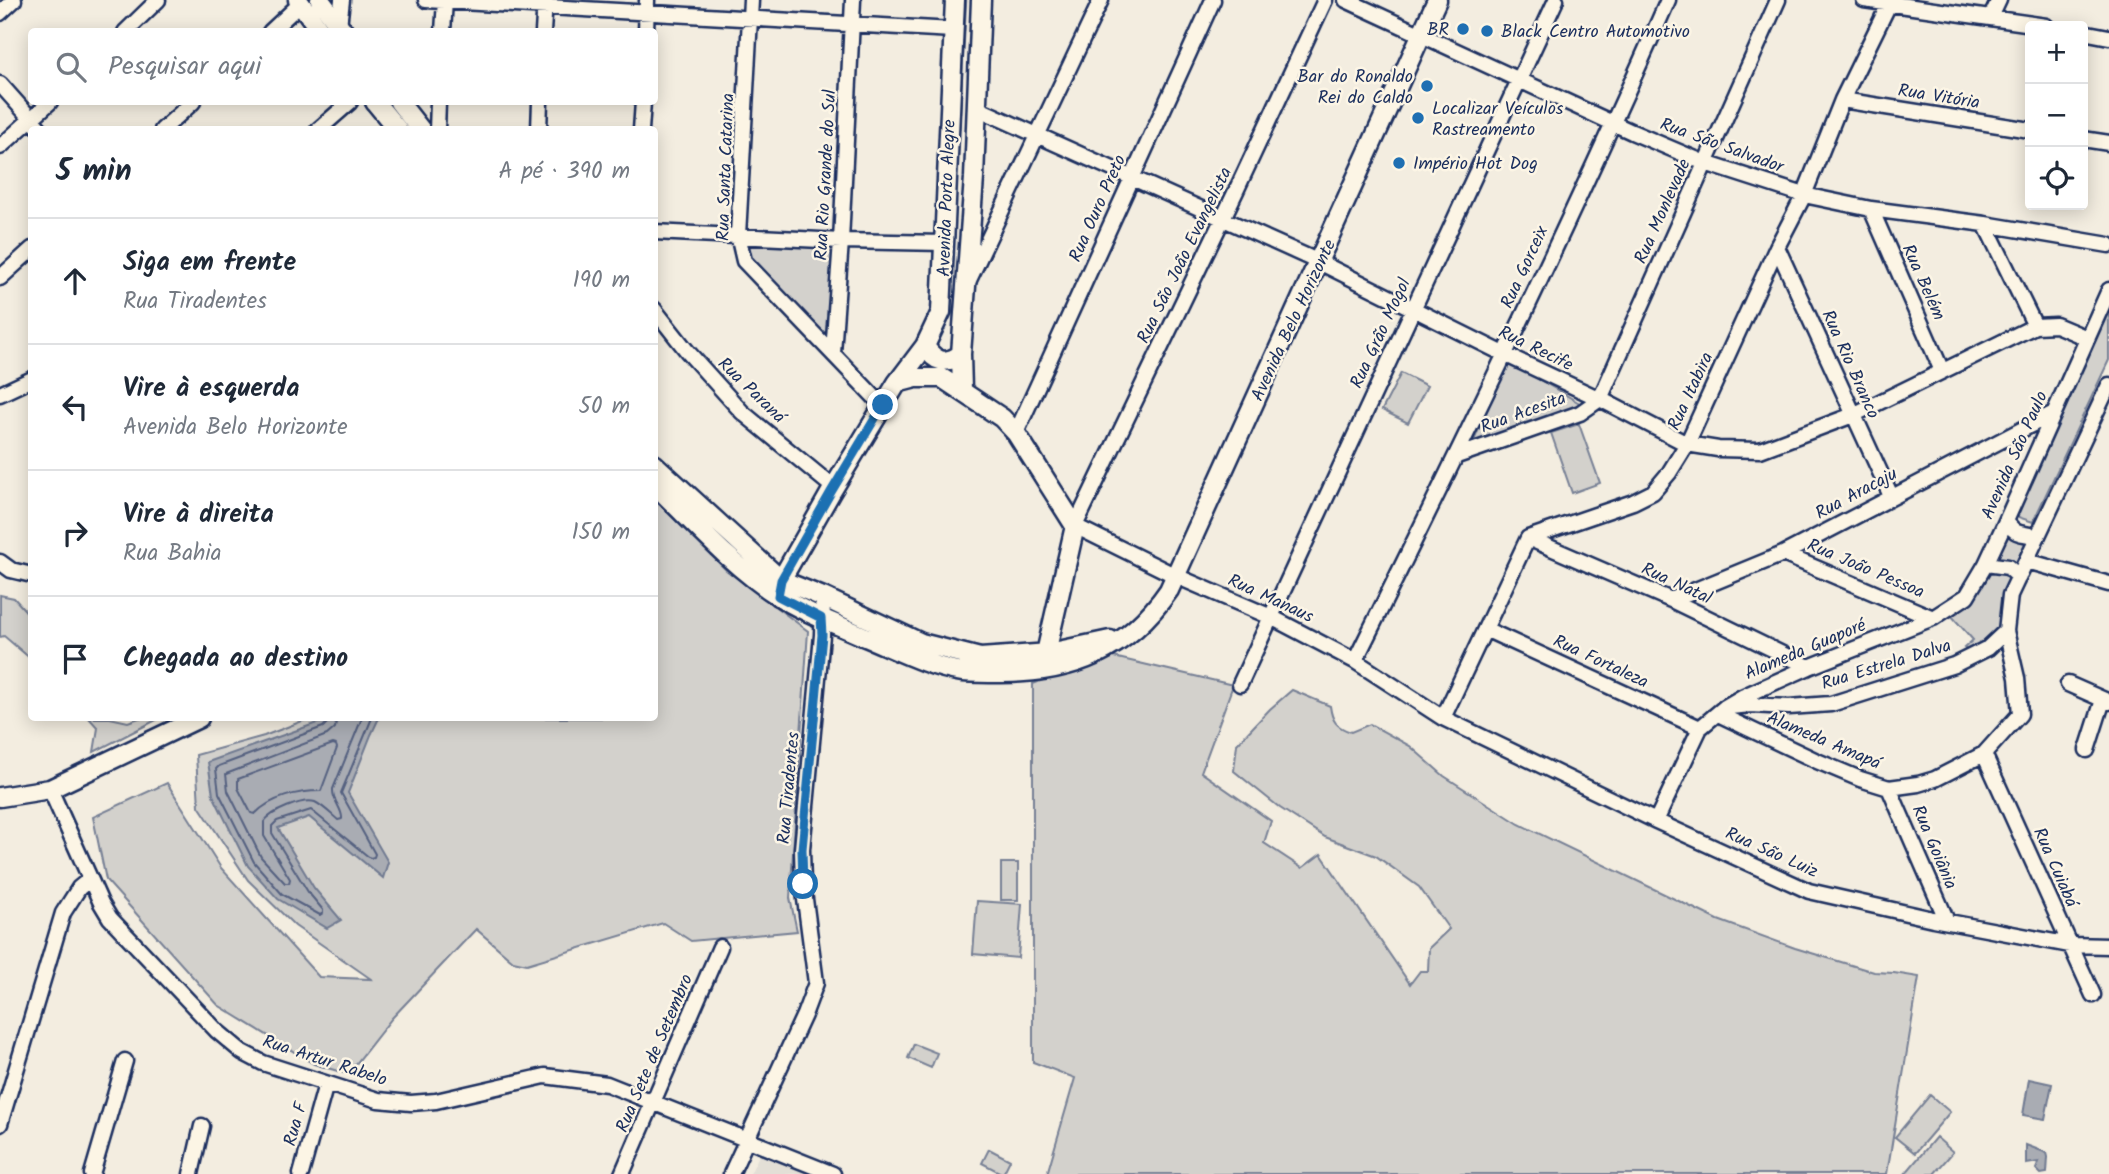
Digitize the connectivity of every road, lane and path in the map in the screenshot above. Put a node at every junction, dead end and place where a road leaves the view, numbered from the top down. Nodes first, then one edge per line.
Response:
1 (14, 0) edge
2 (158, 0) edge
3 (320, 0) edge
4 (341, 0) edge
5 (426, 0) edge
6 (751, 0) edge
7 (853, 0) edge
8 (955, 0) edge
9 (1101, 0) edge
10 (1213, 0) edge
11 (1325, 0) edge
12 (1346, 0) edge
13 (1437, 0) edge
14 (1556, 0) edge
15 (1668, 0) edge
16 (1779, 0) edge
17 (1864, 0) edge
18 (1999, 0) edge
19 (444, 1) edge
20 (299, 2) edge
21 (1891, 2) edge
22 (544, 3) edge
23 (982, 4) edge
24 (647, 6) edge
25 (0, 13) edge
26 (1991, 17) junction
27 (750, 19) junction
28 (852, 23) junction
29 (2025, 23) edge
30 (129, 28) edge
31 (274, 28) edge
32 (318, 28) edge
33 (340, 28) edge
34 (341, 28) edge
35 (443, 28) edge
36 (543, 28) edge
37 (646, 28) edge
38 (953, 30) junction
39 (2088, 33) edge
40 (1422, 34) junction
41 (2109, 37) edge
42 (1519, 79) junction
43 (0, 84) edge
44 (1842, 100) junction
45 (48, 105) edge
46 (190, 105) edge
47 (347, 105) edge
48 (377, 105) edge
49 (401, 105) edge
50 (438, 105) edge
51 (540, 105) edge
52 (643, 105) edge
53 (977, 108) junction
54 (1614, 123) junction
55 (36, 124) edge
56 (166, 126) edge
57 (323, 126) edge
58 (395, 126) edge
59 (418, 126) edge
60 (437, 126) edge
61 (539, 126) edge
62 (641, 126) edge
63 (28, 129) edge
64 (2025, 129) edge
65 (1038, 136) junction
66 (2088, 140) edge
67 (2109, 143) edge
68 (0, 147) edge
69 (1705, 163) junction
70 (1131, 179) junction
71 (1804, 195) junction
72 (1871, 209) junction
73 (1222, 220) junction
74 (1985, 224) junction
75 (658, 232) edge
76 (738, 235) junction
77 (841, 242) junction
78 (944, 243) junction
79 (2109, 246) edge
80 (1777, 247) junction
81 (28, 253) edge
82 (1319, 262) junction
83 (0, 278) edge
84 (967, 286) junction
85 (2109, 291) edge
86 (1413, 307) junction
87 (658, 314) edge
88 (2035, 326) junction
89 (2087, 338) junction
90 (925, 346) junction
91 (833, 353) junction
92 (961, 354) junction
93 (1504, 354) junction
94 (1942, 371) junction
95 (28, 381) edge
96 (897, 383) junction
97 (2109, 385) edge
98 (962, 390) junction
99 (0, 394) edge
100 (1600, 399) junction
101 (883, 405) junction
102 (2054, 413) junction
103 (1853, 415) junction
104 (1016, 433) junction
105 (1687, 444) junction
106 (1457, 456) junction
107 (658, 468) edge
108 (658, 488) edge
109 (834, 488) junction
110 (1891, 496) junction
111 (2006, 521) junction
112 (1076, 526) junction
113 (2037, 537) junction
114 (1528, 538) junction
115 (1783, 554) junction
116 (2027, 561) junction
117 (0, 562) edge
118 (1986, 564) junction
119 (28, 574) edge
120 (1176, 576) junction
121 (2019, 577) junction
122 (2109, 584) edge
123 (779, 588) junction
124 (823, 597) junction
125 (1671, 600) junction
126 (1271, 617) junction
127 (821, 618) junction
128 (1933, 618) junction
129 (1485, 629) junction
130 (1133, 631) junction
131 (2006, 631) junction
132 (1046, 653) junction
133 (1355, 662) junction
134 (1809, 667) junction
135 (1030, 673) junction
136 (1240, 684) dead end
137 (2068, 684) dead end
138 (2106, 701) edge
139 (1722, 711) junction
140 (1443, 718) junction
141 (193, 721) edge
142 (1700, 728) junction
143 (2087, 750) dead end
144 (1984, 754) junction
145 (1889, 788) junction
146 (50, 789) junction
147 (0, 797) edge
148 (1656, 821) junction
149 (90, 879) junction
150 (1947, 921) junction
151 (2070, 944) junction
152 (2109, 946) edge
153 (720, 947) dead end
154 (2093, 995) dead end
155 (125, 1061) dead end
156 (326, 1084) junction
157 (653, 1102) junction
158 (3, 1105) edge
159 (0, 1124) edge
160 (202, 1126) dead end
161 (747, 1140) junction
162 (92, 1174) edge
163 (191, 1174) edge
164 (301, 1174) edge
165 (622, 1174) edge
166 (731, 1174) edge
167 (833, 1174) edge

1 - 25 street
2 - 30 street
3 - 33 main road
4 - 34 street
5 - 19 street
6 - 27 street, Rua Santa Catarina
7 - 28 street, Rua Rio Grande do Sul
8 - 38 main road, Avenida Porto Alegre
9 - 65 street
10 - 70 street, Rua Ouro Preto
11 - 73 street, Rua São João Evangelista
12 - 40 street, Rua São Salvador
13 - 40 main road, Avenida Belo Horizonte
14 - 42 street, Rua Grão Mogol
15 - 54 street, Rua Gorceix
16 - 69 street, Rua Monlevade
17 - 21 street
18 - 26 street
19 - 22 street
19 - 35 street
20 - 31 street
20 - 32 main road
21 - 26 street
21 - 44 street, Rua Itabira
22 - 24 street
22 - 36 street
23 - 53 main road, Avenida Porto Alegre
24 - 27 street
24 - 37 street
26 - 29 street
27 - 28 street
27 - 76 street, Rua Santa Catarina
28 - 38 street
28 - 77 street, Rua Rio Grande do Sul
38 - 78 main road, Avenida Porto Alegre
39 - 41 street
40 - 42 street, Rua São Salvador
40 - 82 main road, Avenida Belo Horizonte
42 - 54 street, Rua São Salvador
42 - 86 street, Rua Grão Mogol
43 - 55 street
44 - 64 street, Rua Vitória
44 - 71 street, Rua Itabira
45 - 55 street
46 - 56 street
47 - 57 street
48 - 58 main road
49 - 59 main road
50 - 60 street
51 - 61 street
52 - 62 street
53 - 65 street, Rua Recife
53 - 84 main road, Avenida Porto Alegre
54 - 69 street, Rua São Salvador
54 - 93 street, Rua Gorceix
63 - 68 street
65 - 70 street, Rua Recife
65 - 84 street
66 - 67 street
69 - 71 street, Rua São Salvador
69 - 100 street, Rua Monlevade
70 - 73 street, Rua Recife
70 - 104 street, Rua Ouro Preto
71 - 72 street, Rua São Salvador
71 - 80 street, Rua Itabira
72 - 74 street, Rua São Salvador
72 - 94 street, Rua Belém
73 - 82 street, Rua Recife
73 - 112 street, Rua São João Evangelista
74 - 79 street, Rua São Salvador
74 - 88 street
75 - 76 street
76 - 77 street
76 - 91 street, Rua Santa Catarina
77 - 78 street
77 - 91 street, Rua Rio Grande do Sul
78 - 90 main road, Avenida Porto Alegre
80 - 103 street, Rua Rio Branco
80 - 105 street, Rua Itabira
81 - 83 street
82 - 86 street, Rua Recife
82 - 120 main road, Avenida Belo Horizonte
84 - 92 main road, Avenida Porto Alegre
85 - 89 street, Avenida São Paulo
86 - 93 street, Rua Recife
86 - 126 street, Rua Grão Mogol
87 - 109 street, Rua Paraná
88 - 89 street
88 - 94 street, Rua Recife
89 - 102 street, Avenida São Paulo
90 - 92 main road
90 - 96 main road, Avenida Porto Alegre
91 - 101 street, Rua Santa Catarina
92 - 98 main road, Avenida Porto Alegre
93 - 100 street, Rua Recife
93 - 106 street, Rua Gorceix
94 - 103 street, Rua Recife
95 - 99 street
96 - 98 main road
96 - 101 main road, Avenida Porto Alegre
97 - 113 street
98 - 104 main road
100 - 105 street, Rua Recife
100 - 106 street, Rua Acesita
101 - 109 main road, Avenida Porto Alegre
102 - 110 street, Rua Aracaju
102 - 111 street, Avenida São Paulo
103 - 105 street, Rua Recife
103 - 110 street, Rua Rio Branco
104 - 112 main road
105 - 114 street, Rua Itabira
106 - 133 street, Rua Gorceix
107 - 123 main road, Avenida Belo Horizonte
108 - 123 main road, Avenida Belo Horizonte
109 - 123 main road, Avenida Porto Alegre
110 - 115 street, Rua Aracaju
111 - 113 street
111 - 118 street, Avenida São Paulo
112 - 120 street, Rua Manaus
112 - 132 main road
113 - 116 street
114 - 125 street, Rua Natal
114 - 129 street
115 - 125 street, Rua Aracaju
115 - 128 street, Rua João Pessoa
116 - 121 street
116 - 122 street
117 - 119 street
118 - 121 street
118 - 128 street, Avenida São Paulo
120 - 126 street, Rua Manaus
120 - 130 main road, Avenida Belo Horizonte
121 - 131 street
123 - 124 main road, Avenida Belo Horizonte
123 - 127 main road, Avenida Belo Horizonte
124 - 127 street, Rua Tiradentes
124 - 132 main road, Avenida Belo Horizonte
125 - 134 street, Rua Natal
126 - 133 street, Rua Manaus
126 - 136 street, Rua Grão Mogol
127 - 135 main road, Avenida Belo Horizonte
127 - 161 street, Rua Tiradentes
128 - 134 street, Alameda Guaporé
129 - 140 street
129 - 142 street, Rua Fortaleza
130 - 132 main road, Avenida Belo Horizonte
130 - 135 main road, Avenida Belo Horizonte
131 - 139 street, Rua Estrela Dalva
131 - 144 street, Alameda Amapá
132 - 135 main road
133 - 140 street, Rua Manaus
134 - 139 street, Alameda Guaporé
137 - 138 street
138 - 143 street
139 - 142 street, Alameda Guaporé
139 - 145 street, Alameda Amapá
140 - 148 street, Rua São Luiz
141 - 146 main road
142 - 148 street
144 - 145 street, Alameda Amapá
144 - 151 street, Rua Cuiabá
145 - 150 street, Rua Goiânia
146 - 147 main road
146 - 149 street, Rua Artur Rabelo
148 - 150 street, Rua São Luiz
149 - 156 street, Rua Artur Rabelo
149 - 158 street
150 - 151 street, Rua São Luiz
151 - 152 street, Rua São Luiz
151 - 154 street, Rua Cuiabá
153 - 157 street, Rua Sete de Setembro
155 - 162 street
156 - 157 street, Rua Artur Rabelo
156 - 164 street, Rua F
157 - 161 street, Rua Artur Rabelo
157 - 165 street, Rua Sete de Setembro
158 - 159 street
160 - 163 street
161 - 166 street, Rua Tiradentes
161 - 167 street, Rua Artur Rabelo

